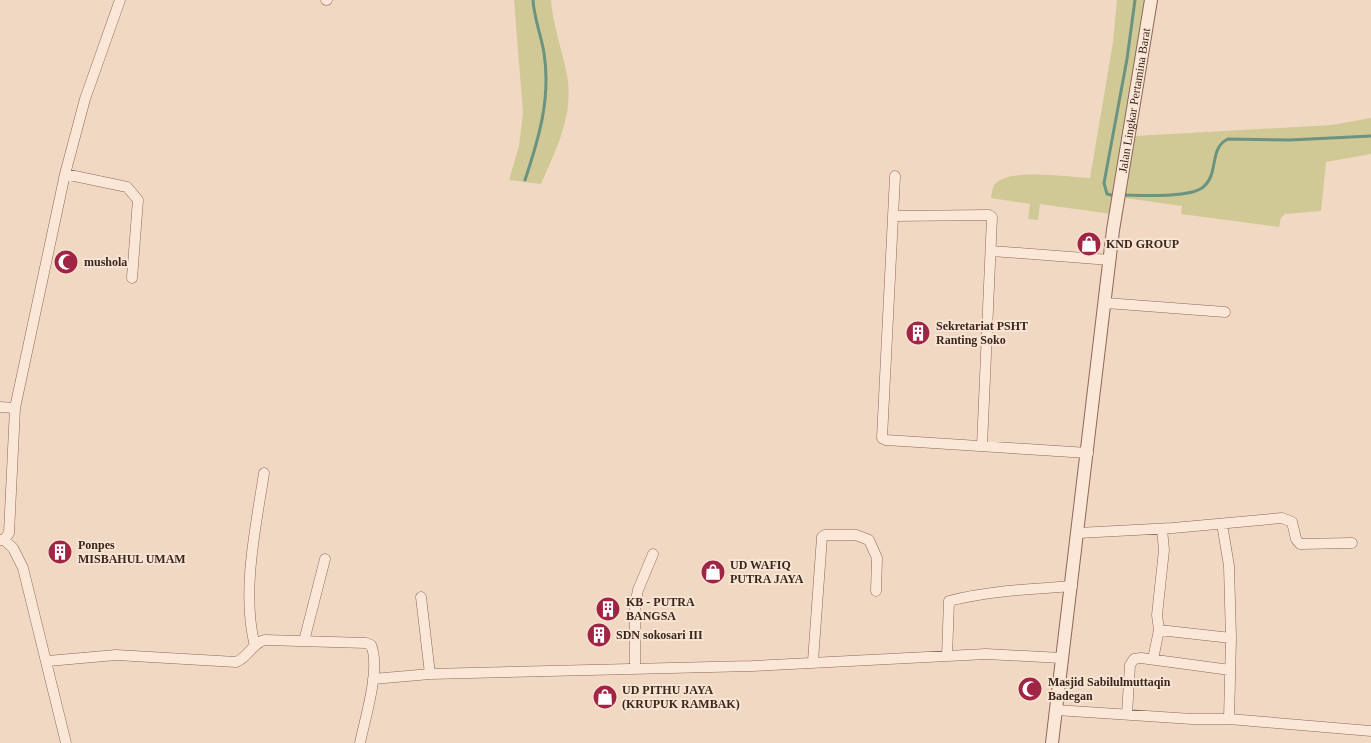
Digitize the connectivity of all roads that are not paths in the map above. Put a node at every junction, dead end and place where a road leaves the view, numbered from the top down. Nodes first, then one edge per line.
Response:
1 (120, 0) edge
2 (1151, 0) edge
3 (65, 174) junction
4 (895, 176) dead end
5 (893, 216) junction
6 (992, 250) junction
7 (1110, 260) junction
8 (132, 278) dead end
9 (1106, 303) junction
10 (1225, 312) dead end
11 (0, 407) edge
12 (14, 408) junction
13 (982, 446) junction
14 (1088, 453) junction
15 (264, 473) dead end
16 (1222, 524) junction
17 (1162, 529) junction
18 (1078, 533) junction
19 (2, 540) edge
20 (1352, 543) dead end
21 (653, 554) dead end
22 (325, 559) dead end
23 (1072, 586) junction
24 (876, 591) dead end
25 (421, 597) dead end
26 (1159, 630) junction
27 (1231, 638) junction
28 (304, 641) junction
29 (255, 646) junction
30 (947, 656) junction
31 (1062, 658) junction
32 (1153, 659) junction
33 (48, 661) junction
34 (813, 662) junction
35 (635, 668) junction
36 (1230, 670) junction
37 (430, 674) junction
38 (373, 679) junction
39 (1056, 710) junction
40 (1127, 714) junction
41 (1229, 719) junction
42 (1371, 731) edge
43 (66, 743) edge
44 (360, 743) edge
45 (1052, 743) edge

1 - 3 street
2 - 7 street, Jalan Lingkar Pertamina Barat
3 - 8 street
3 - 12 street
4 - 5 street
5 - 6 street
5 - 13 street
6 - 7 street
6 - 13 street
7 - 9 street, Jalan Lingkar Pertamina Barat
9 - 10 street
9 - 14 street, Jalan Lingkar Pertamina Barat
11 - 12 street
12 - 19 street
13 - 14 street
14 - 18 street, Jalan Lingkar Pertamina Barat
15 - 29 street
16 - 17 street
16 - 20 street
16 - 27 street
17 - 18 street
17 - 26 street
18 - 23 street, Jalan Lingkar Pertamina Barat
19 - 33 street
21 - 35 street
22 - 28 street
23 - 30 street
23 - 31 street, Jalan Lingkar Pertamina Barat
24 - 34 street
25 - 37 street
26 - 27 street
26 - 32 street
27 - 36 street
28 - 29 street
28 - 38 street
29 - 33 street
30 - 31 street
30 - 34 street
31 - 39 street, Jalan Lingkar Pertamina Barat
32 - 36 street
32 - 40 street
33 - 43 street
34 - 35 street
35 - 37 street
36 - 41 street
37 - 38 street
38 - 44 street
39 - 40 street
39 - 45 street, Jalan Lingkar Pertamina Barat
40 - 41 street
41 - 42 street

